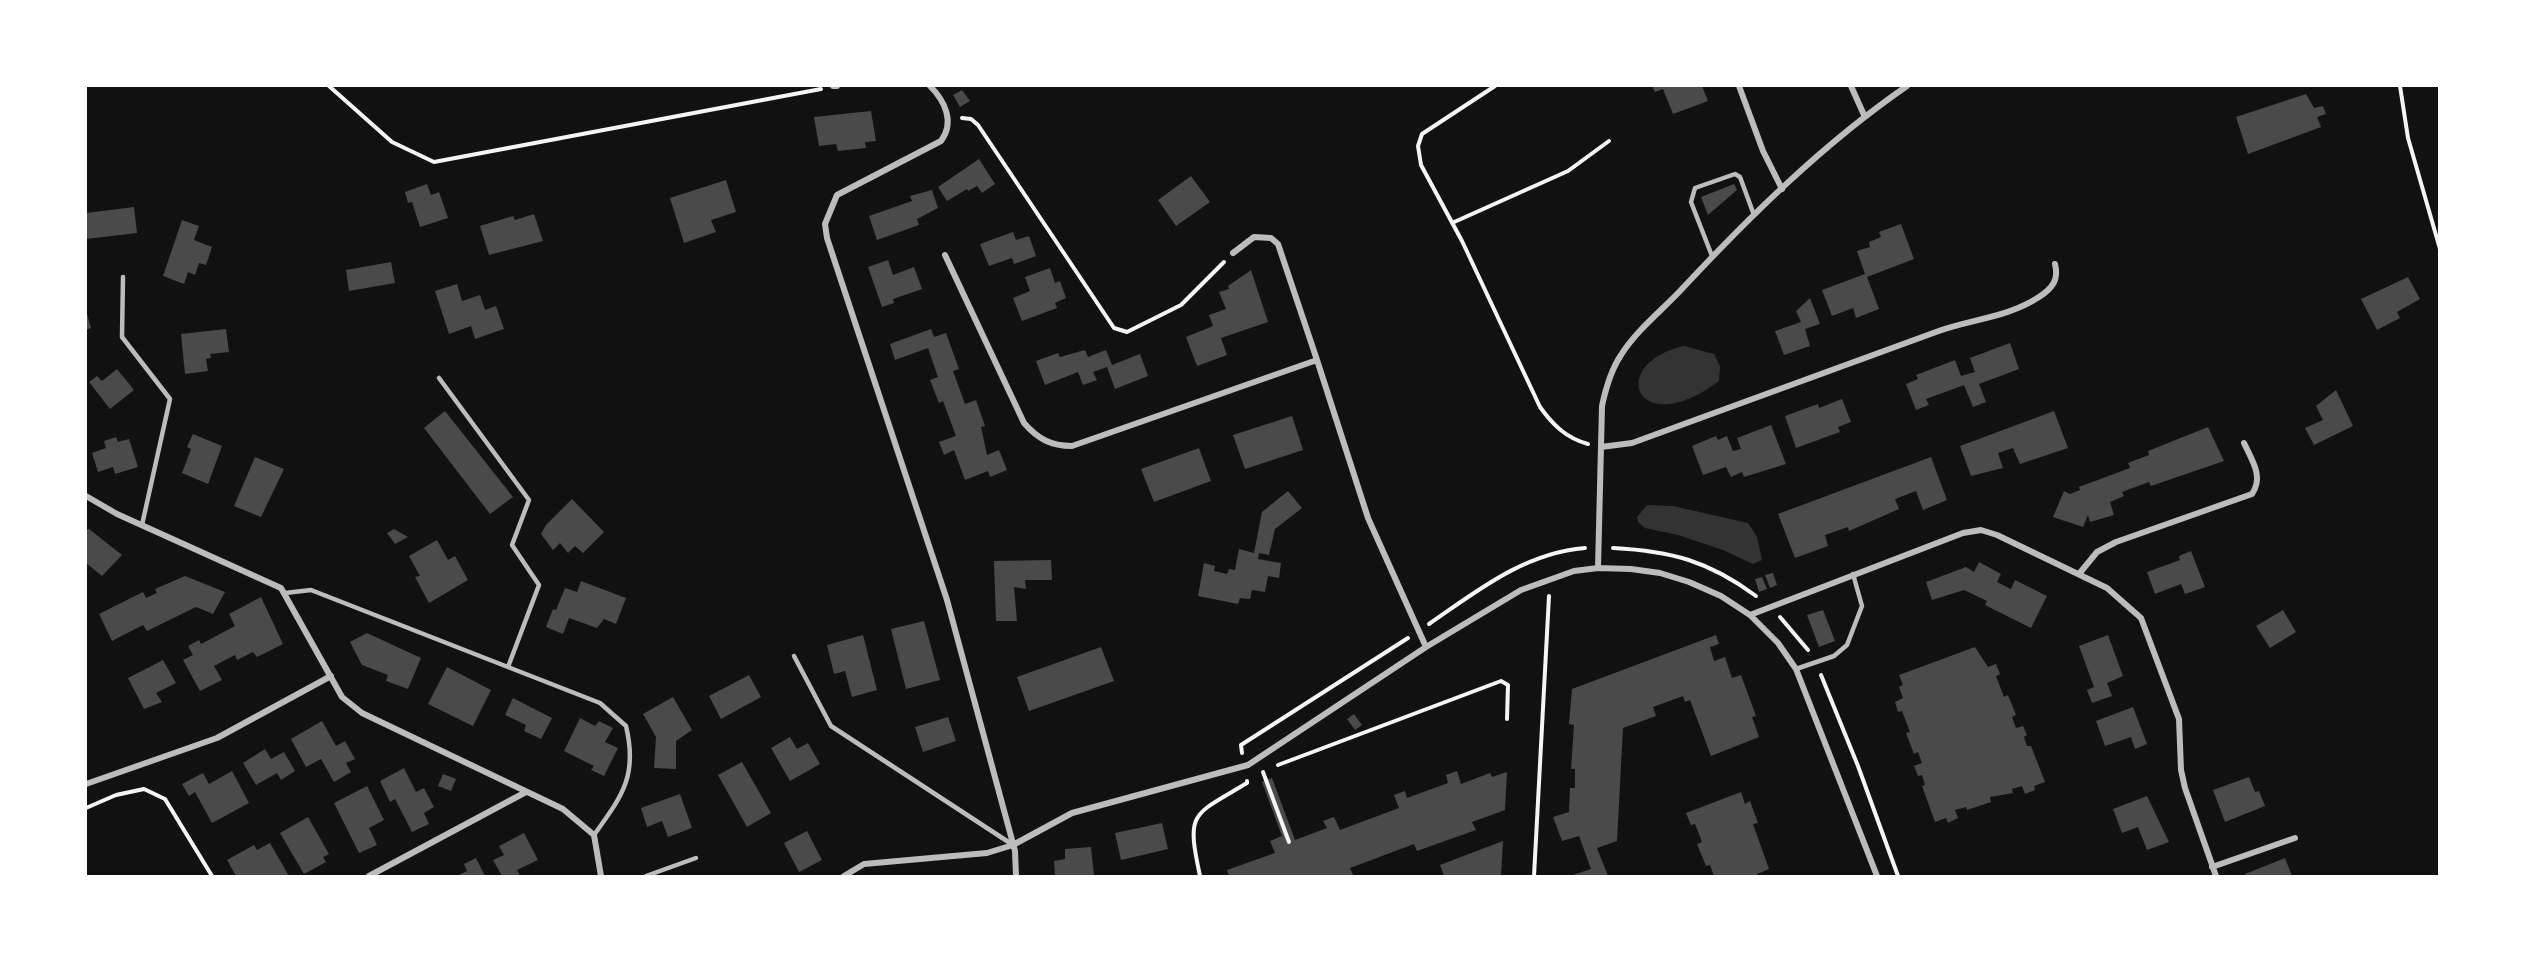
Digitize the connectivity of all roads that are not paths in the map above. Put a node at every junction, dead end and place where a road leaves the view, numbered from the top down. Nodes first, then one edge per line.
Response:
1 (930, 86) edge
2 (1739, 86) edge
3 (1851, 86) edge
4 (1907, 86) edge
5 (1864, 115) junction
6 (1782, 189) junction
7 (1754, 215) junction
8 (1233, 253) road end
9 (945, 255) dead end
10 (1712, 256) junction
11 (2055, 264) dead end
12 (123, 277) dead end
13 (1317, 360) junction
14 (439, 378) dead end
15 (2244, 443) dead end
16 (1601, 447) junction
17 (86, 496) edge
18 (142, 525) junction
19 (1598, 568) junction
20 (1853, 574) junction
21 (2079, 574) junction
22 (285, 593) junction
23 (1750, 615) junction
24 (1426, 648) junction
25 (794, 656) dead end
26 (508, 667) junction
27 (1796, 669) junction
28 (331, 676) junction
29 (86, 784) edge
30 (526, 792) junction
31 (594, 835) junction
32 (2295, 838) dead end
33 (1012, 845) junction
34 (696, 858) dead end
35 (2212, 867) junction
36 (369, 876) edge
37 (601, 876) edge
38 (645, 876) edge
39 (844, 876) edge
40 (1016, 876) edge
41 (1878, 876) edge
42 (2216, 876) edge

1 - 33 street
2 - 6 street
3 - 5 street
4 - 5 street
5 - 6 street
6 - 7 street
7 - 10 street
7 - 10 lane
8 - 13 street
9 - 13 street
10 - 16 street
11 - 16 street
12 - 18 lane
13 - 24 street
14 - 26 lane
15 - 21 street
16 - 19 street
17 - 18 street
18 - 22 street
19 - 23 street
19 - 24 street
20 - 21 street
20 - 23 street
20 - 27 lane
21 - 35 street
22 - 26 lane
22 - 28 street
23 - 27 street
24 - 33 street
25 - 33 lane
26 - 31 lane
27 - 41 street
28 - 29 street
28 - 30 street
30 - 31 street
30 - 36 street
31 - 37 street
32 - 35 street
33 - 39 street
33 - 40 street
34 - 38 lane
35 - 42 street

